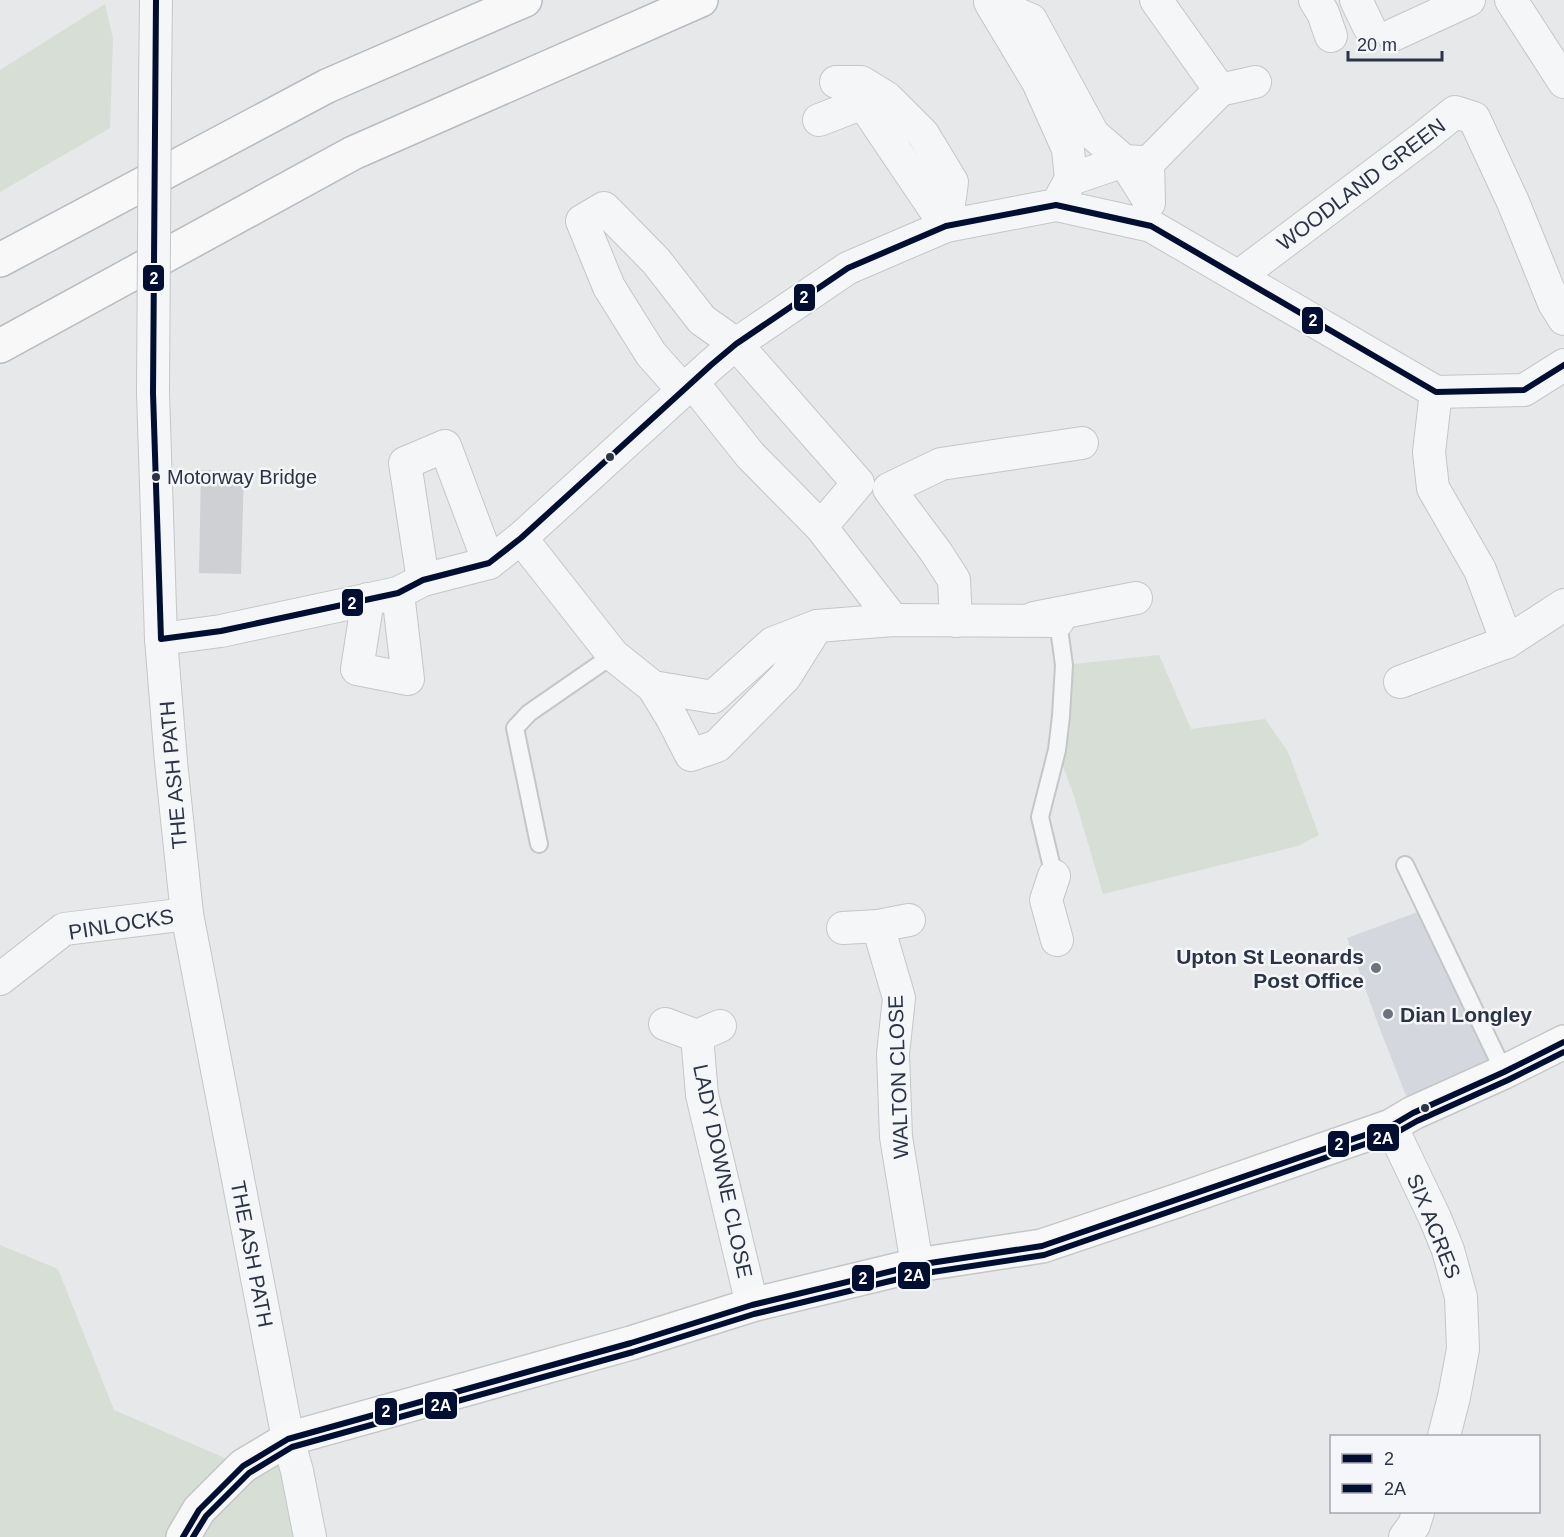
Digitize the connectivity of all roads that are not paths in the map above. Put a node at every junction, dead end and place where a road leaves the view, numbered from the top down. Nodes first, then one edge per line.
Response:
1 (156, 0) edge
2 (525, 0) edge
3 (701, 0) edge
4 (1156, 0) edge
5 (1314, 0) edge
6 (1469, 0) edge
7 (1511, 0) edge
8 (1373, 21) edge
9 (1331, 36) dead end
10 (836, 82) dead end
11 (1255, 82) dead end
12 (1564, 82) edge
13 (1220, 90) junction
14 (819, 120) dead end
15 (1136, 162) junction
16 (1071, 179) junction
17 (1056, 205) junction
18 (1150, 213) junction
19 (946, 226) junction
20 (0, 260) edge
21 (1247, 270) dead end
22 (1564, 319) edge
23 (736, 344) junction
24 (0, 346) edge
25 (1564, 365) edge
26 (688, 386) junction
27 (1436, 392) junction
28 (1082, 443) dead end
29 (821, 527) junction
30 (521, 538) junction
31 (489, 563) junction
32 (411, 587) junction
33 (1136, 598) dead end
34 (368, 599) junction
35 (1564, 605) edge
36 (893, 620) junction
37 (1024, 620) junction
38 (956, 621) junction
39 (1058, 621) joint
40 (817, 626) junction
41 (161, 639) junction
42 (1507, 642) junction
43 (613, 655) junction
44 (1400, 682) dead end
45 (653, 687) junction
46 (539, 844) dead end
47 (1405, 864) dead end
48 (1054, 876) joint
49 (187, 914) junction
50 (909, 920) dead end
51 (878, 926) junction
52 (843, 928) dead end
53 (1057, 940) dead end
54 (0, 979) edge
55 (665, 1024) dead end
56 (1564, 1042) edge
57 (1504, 1072) junction
58 (1391, 1126) junction
59 (917, 1265) junction
60 (752, 1305) junction
61 (1444, 1435) edge
62 (288, 1439) junction
63 (1418, 1513) edge
64 (183, 1537) edge
65 (310, 1537) edge
66 (1405, 1537) edge

1 - 41 street, THE ASH PATH, bridge
2 - 20 main road
3 - 24 main road
4 - 13 street
5 - 9 street
6 - 8 street
7 - 12 street
10 - 19 street
11 - 13 street
13 - 15 street
14 - 19 street
15 - 16 street
15 - 16 street
15 - 18 street
16 - 17 street
17 - 18 street
17 - 19 street
18 - 27 street
19 - 23 street
21 - 22 street, WOODLAND GREEN
23 - 26 street
23 - 26 street
23 - 29 street
25 - 27 street
26 - 29 street
26 - 30 street
27 - 42 street
28 - 38 street
29 - 36 street
30 - 31 street
30 - 43 street
31 - 32 street
31 - 32 street
32 - 34 street
32 - 34 street
33 - 37 street
34 - 41 street
35 - 42 street
36 - 38 street
36 - 40 street
37 - 38 street
37 - 39 street
39 - 48 lane
40 - 45 street
40 - 45 street
41 - 49 street, THE ASH PATH
42 - 44 street
43 - 45 street
43 - 46 lane
47 - 57 lane
48 - 53 street
49 - 54 street, PINLOCKS
49 - 62 street, THE ASH PATH
50 - 51 street
51 - 52 street
51 - 59 street, WALTON CLOSE
55 - 60 street, LADY DOWNE CLOSE
56 - 57 main road
57 - 58 main road
58 - 59 main road
58 - 61 street, SIX ACRES
59 - 60 main road
60 - 62 main road
62 - 64 main road
62 - 65 street, THE ASH PATH
63 - 66 street

